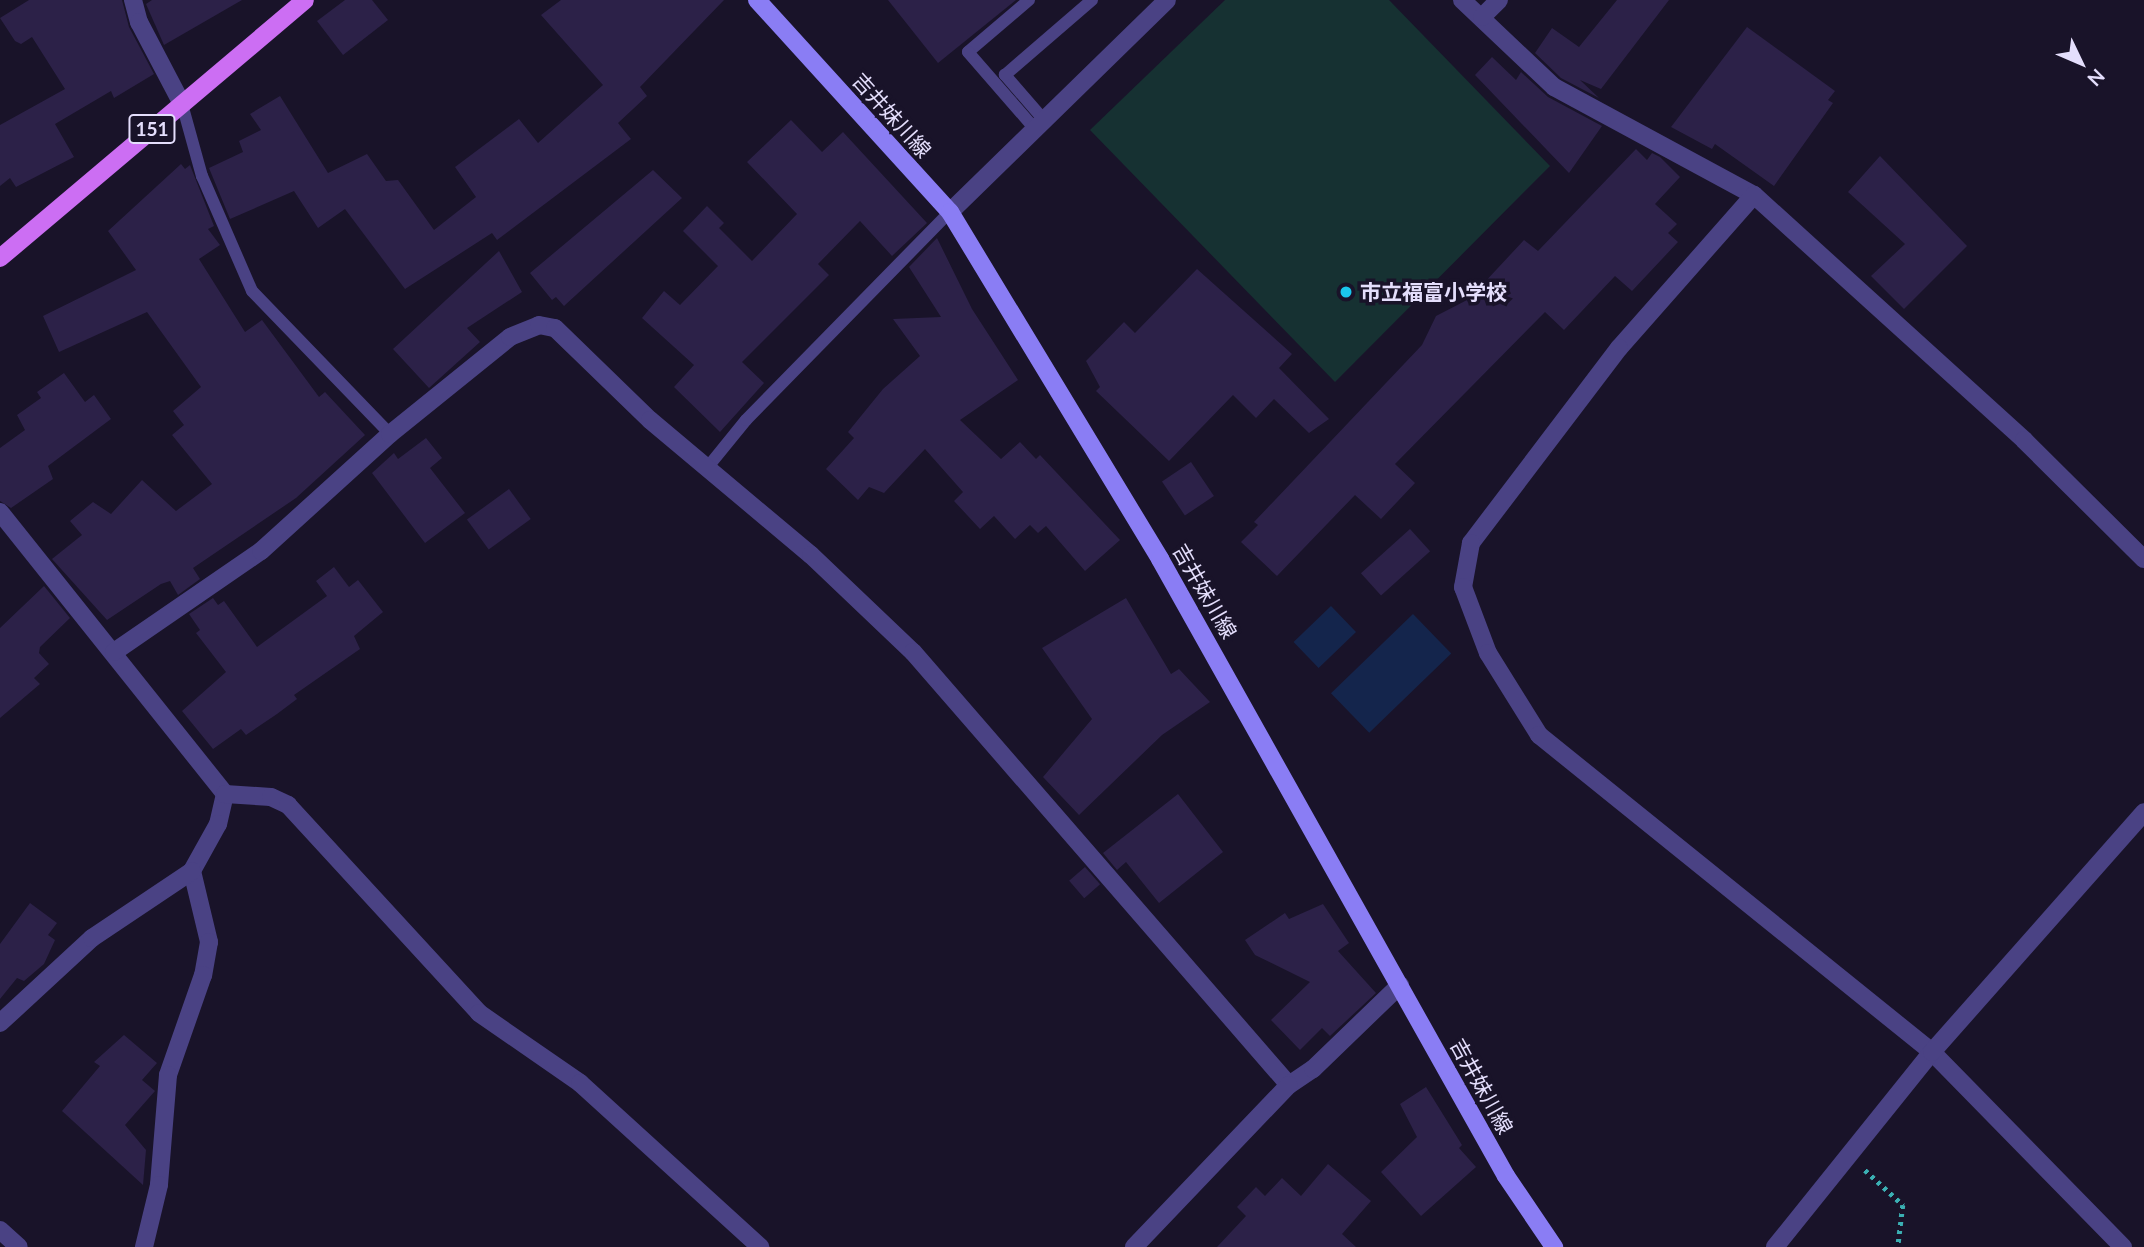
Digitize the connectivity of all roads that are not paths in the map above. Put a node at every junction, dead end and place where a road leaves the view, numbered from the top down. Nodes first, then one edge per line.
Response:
1 (133, 0) edge
2 (305, 0) edge
3 (757, 0) edge
4 (1029, 0) edge
5 (1092, 0) edge
6 (1167, 0) edge
7 (1462, 0) edge
8 (1499, 0) edge
9 (1482, 17) junction
10 (182, 104) junction
11 (1040, 125) junction
12 (1754, 195) junction
13 (950, 212) junction
14 (0, 258) edge
15 (390, 434) junction
16 (707, 468) junction
17 (0, 512) edge
18 (2144, 559) edge
19 (114, 652) junction
20 (225, 794) junction
21 (2144, 812) edge
22 (192, 871) junction
23 (1400, 985) junction
24 (0, 1023) edge
25 (1932, 1052) junction
26 (1289, 1086) junction
27 (0, 1230) edge
28 (19, 1247) edge
29 (144, 1247) edge
30 (760, 1247) edge
31 (1134, 1247) edge
32 (1554, 1247) edge
33 (1774, 1247) edge
34 (2123, 1247) edge

1 - 10 street
2 - 10 main road, 151
3 - 13 main road, 吉井妹川線
4 - 11 lane
5 - 11 lane
6 - 11 street
7 - 9 street
8 - 9 street
9 - 12 street
10 - 14 main road, 151
10 - 15 lane
11 - 13 street
12 - 18 street
12 - 25 street
13 - 16 lane
13 - 23 main road, 吉井妹川線
15 - 16 street
15 - 19 street
16 - 26 street
17 - 19 street
19 - 20 street
20 - 22 street
20 - 30 street
21 - 25 street
22 - 24 street
22 - 29 street
23 - 26 street
23 - 32 main road, 吉井妹川線
25 - 33 street
25 - 34 street
26 - 31 street
27 - 28 street

